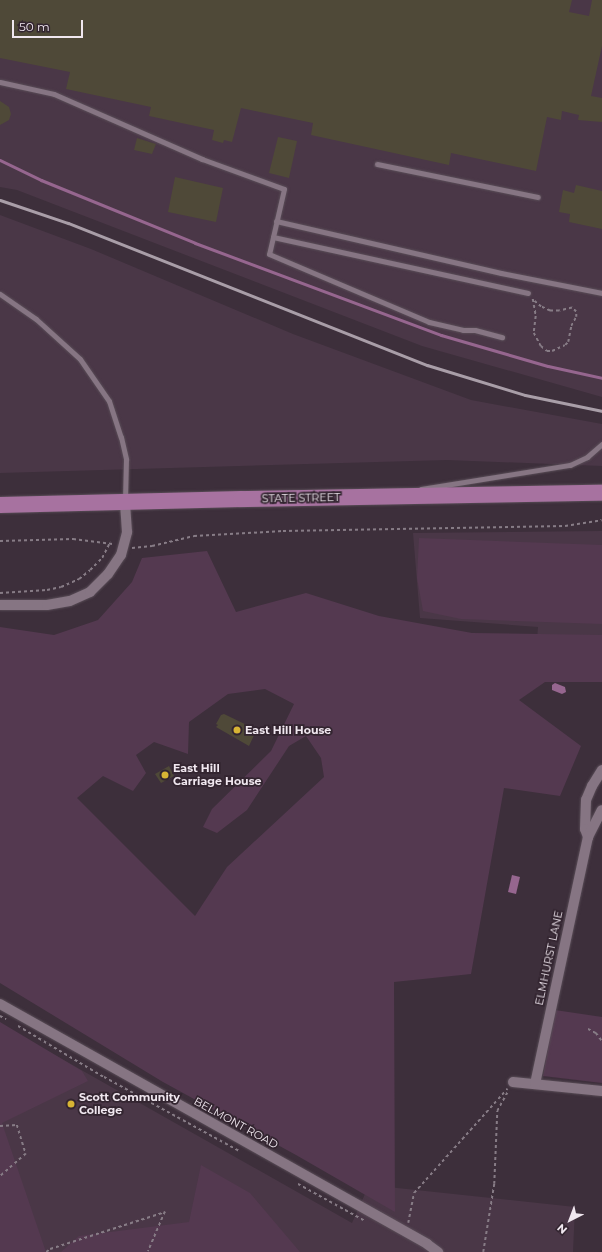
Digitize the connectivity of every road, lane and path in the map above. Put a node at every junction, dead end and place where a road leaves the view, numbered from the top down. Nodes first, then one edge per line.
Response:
1 (0, 82) edge
2 (377, 164) dead end
3 (538, 197) dead end
4 (276, 221) junction
5 (273, 237) junction
6 (602, 292) edge
7 (528, 293) joint
8 (0, 294) edge
9 (534, 301) junction
10 (502, 337) dead end
11 (602, 444) edge
12 (602, 492) edge
13 (376, 496) junction
14 (124, 503) junction
15 (0, 505) edge
16 (602, 520) edge
17 (0, 541) edge
18 (110, 542) junction
19 (123, 548) junction
20 (0, 593) edge
21 (0, 605) edge
22 (602, 770) edge
23 (602, 810) edge
24 (588, 837) junction
25 (0, 1004) edge
26 (0, 1016) edge
27 (11, 1022) dead end
28 (18, 1026) dead end
29 (588, 1029) dead end
30 (602, 1041) edge
31 (513, 1082) junction
32 (535, 1084) junction
33 (602, 1091) edge
34 (0, 1126) edge
35 (241, 1152) dead end
36 (0, 1177) edge
37 (295, 1182) dead end
38 (367, 1222) dead end
39 (407, 1233) junction
40 (46, 1252) edge
41 (148, 1252) edge
42 (438, 1252) edge
43 (483, 1252) edge

1 - 4 lane
2 - 3 lane
4 - 5 lane
4 - 6 lane
5 - 7 lane
5 - 10 lane
7 - 9 path
8 - 14 lane
9 - 9 path
11 - 13 lane
12 - 13 main road, STATE STREET
13 - 14 main road, STATE STREET
14 - 15 main road, STATE STREET
14 - 19 street
16 - 19 path
17 - 18 path
18 - 19 path
18 - 20 path
19 - 21 street
22 - 24 street, ELMHURST LANE
23 - 24 street, ELMHURST LANE
24 - 32 street, ELMHURST LANE
25 - 39 street, BELMONT ROAD
26 - 27 path
28 - 35 path
29 - 30 path
31 - 32 street
31 - 39 path
31 - 43 path
32 - 33 street
34 - 36 path
37 - 38 path
39 - 42 street, BELMONT ROAD
40 - 41 path

